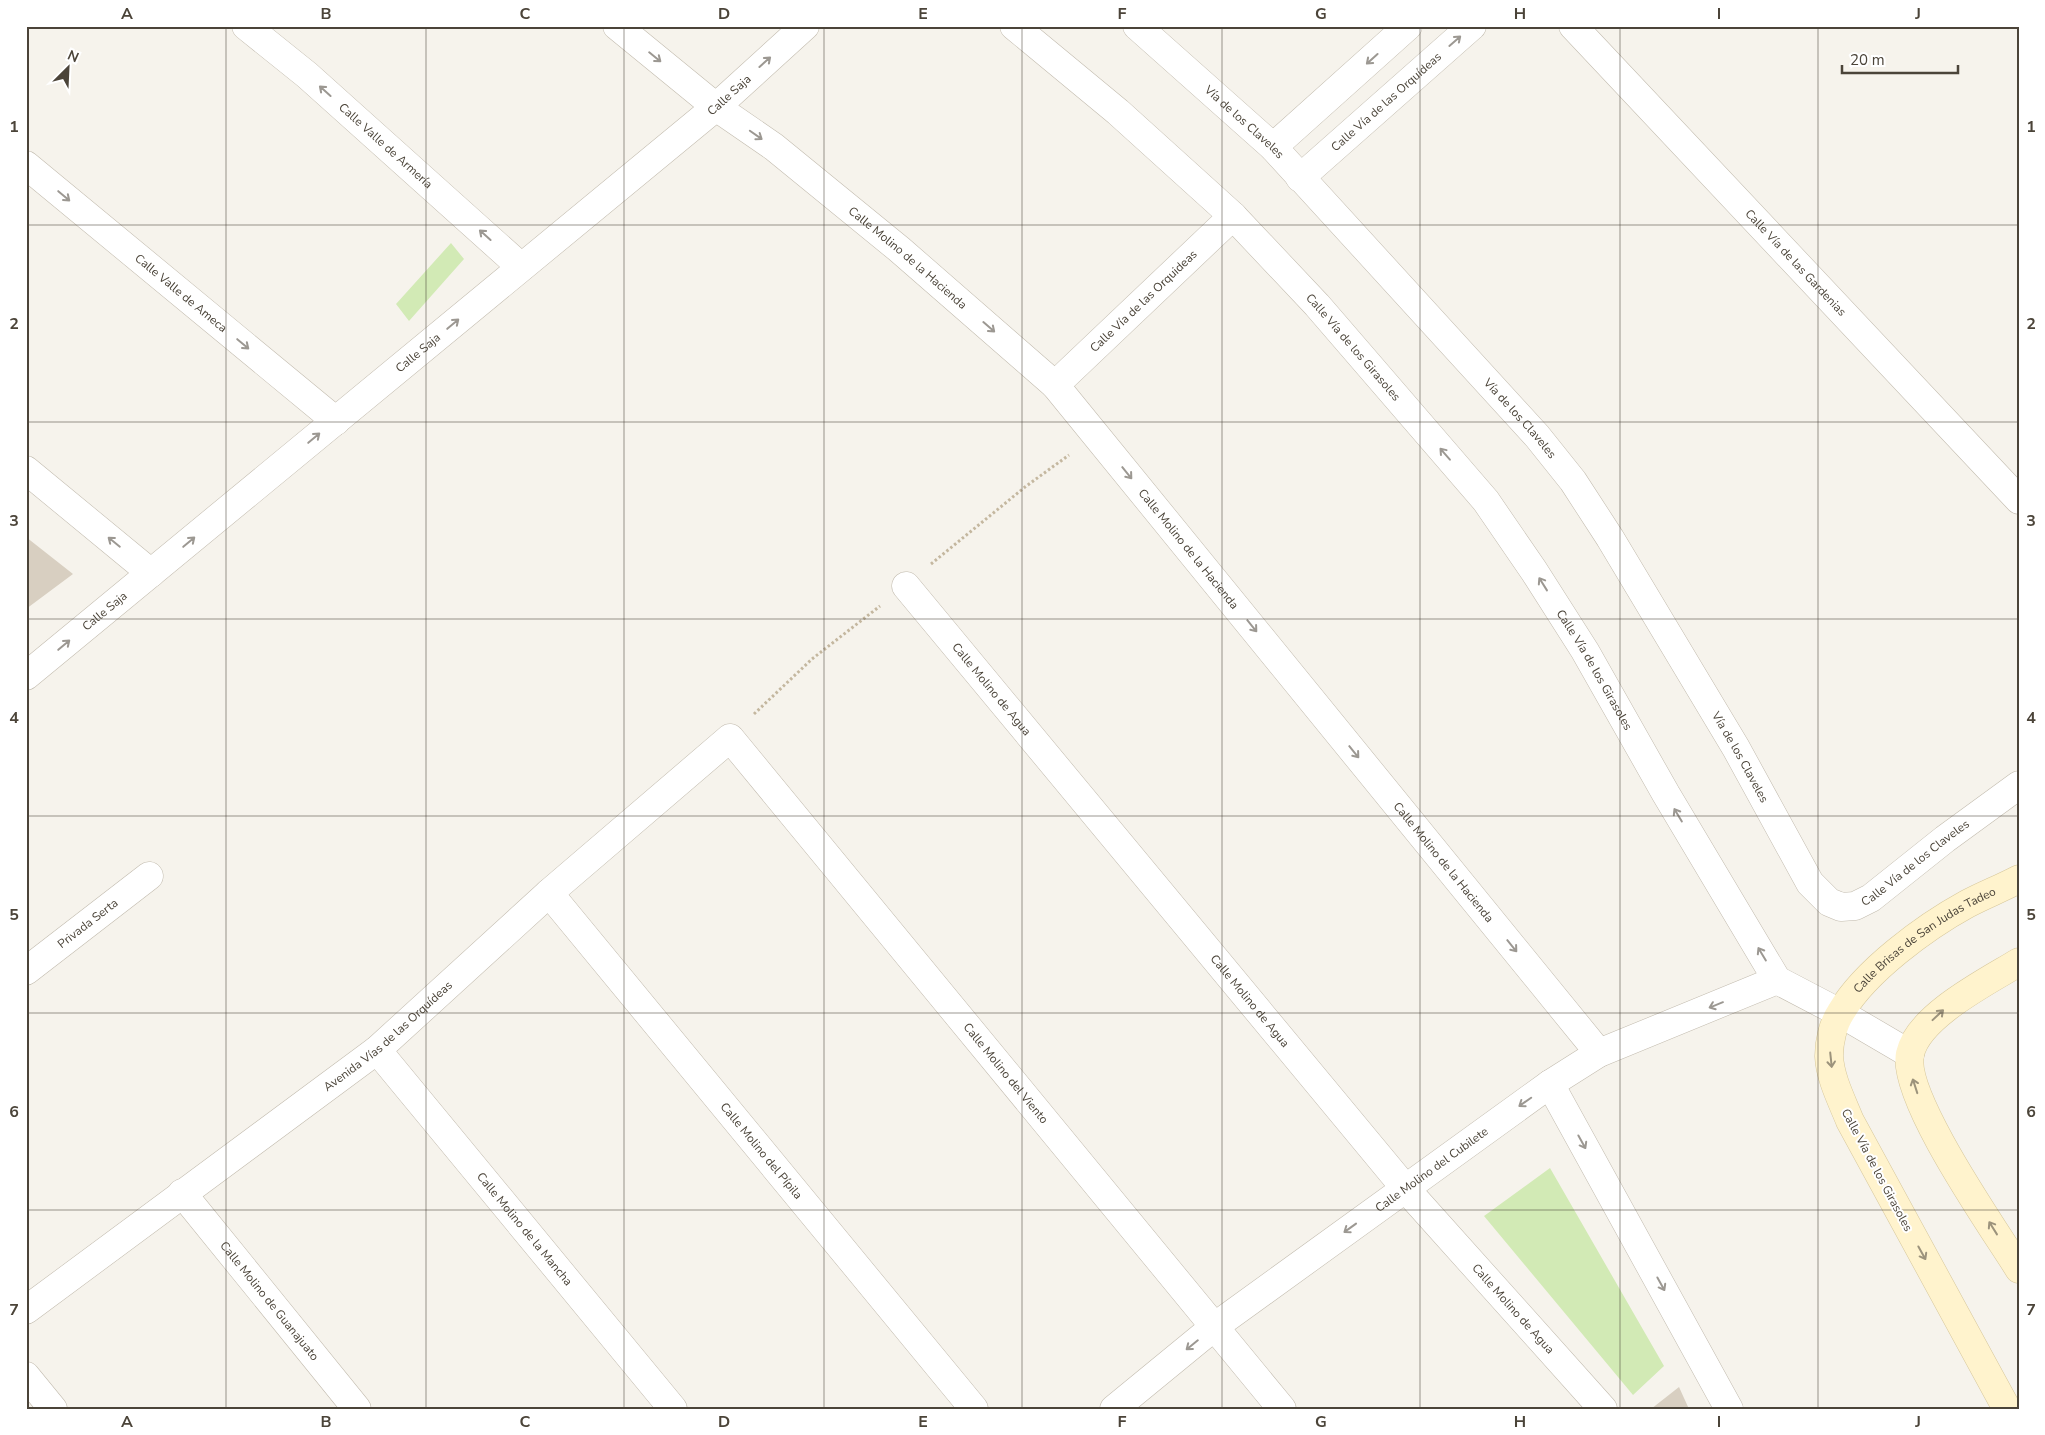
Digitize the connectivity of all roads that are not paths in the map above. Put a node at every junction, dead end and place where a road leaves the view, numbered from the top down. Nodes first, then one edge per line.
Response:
1 (246, 26) edge
2 (617, 26) edge
3 (805, 26) edge
4 (1014, 26) edge
5 (1138, 26) edge
6 (1408, 26) edge
7 (1472, 26) edge
8 (1573, 26) edge
9 (716, 107) junction
10 (1272, 147) junction
11 (26, 165) edge
12 (1300, 178) junction
13 (1233, 216) junction
14 (521, 268) junction
15 (1055, 385) junction
16 (336, 421) junction
17 (26, 470) edge
18 (2019, 500) edge
19 (152, 573) junction
20 (906, 586) dead end
21 (26, 676) edge
22 (730, 738) joint
23 (2019, 785) edge
24 (149, 876) dead end
25 (2019, 879) edge
26 (1810, 883) joint
27 (548, 893) junction
28 (2019, 962) edge
29 (26, 971) edge
30 (1777, 980) junction
31 (1840, 1013) junction
32 (377, 1050) junction
33 (1599, 1053) junction
34 (1910, 1054) junction
35 (1550, 1084) junction
36 (1405, 1188) junction
37 (182, 1193) junction
38 (2019, 1269) edge
39 (26, 1310) edge
40 (1214, 1327) junction
41 (26, 1376) edge
42 (53, 1409) edge
43 (357, 1409) edge
44 (674, 1409) edge
45 (974, 1409) edge
46 (1114, 1409) edge
47 (1282, 1409) edge
48 (1603, 1409) edge
49 (1729, 1409) edge
50 (2007, 1409) edge

14 -> 1 street, Calle Valle de Armería
2 -> 9 street, Calle Molino de la Hacienda
9 -> 3 street, Calle Saja
4 - 13 street, Calle Vía de los Girasoles
5 - 10 street, Vía de los Claveles
6 -> 10 street
12 -> 7 street, Calle Vía de las Orquídeas
8 - 18 street, Calle Vía de las Gardenias
9 - 14 street, Calle Saja
9 -> 15 street, Calle Molino de la Hacienda
10 - 12 street, Vía de los Claveles
11 -> 16 street, Calle Valle de Ameca
12 - 26 street, Vía de los Claveles
13 - 15 street, Calle Vía de las Orquideas
30 -> 13 street, Calle Vía de los Girasoles
16 -> 14 street, Calle Saja
15 -> 33 street, Calle Molino de la Hacienda
19 -> 16 street, Calle Saja
19 -> 17 street
21 -> 19 street, Calle Saja
20 - 36 street, Calle Molino de Agua
22 - 27 street, Avenida Vías de las Orquídeas
22 - 40 street, Calle Molino del Viento
23 - 26 street, Calle Vía de los Claveles
24 - 29 street, Privada Serta
25 - 31 street, Calle Brisas de San Judas Tadeo
27 - 32 street, Avenida Vías de las Orquídeas
27 - 45 street, Calle Molino del Pípila
34 -> 28 street
30 - 31 street
30 -> 33 street, Calle Molino del Cubilete
31 - 34 street
31 -> 50 street, Calle Vía de los Girasoles
32 - 37 street, Avenida Vías de las Orquídeas
32 - 44 street, Calle Molino de la Mancha
33 - 35 street, Calle Molino del Cubilete
38 -> 34 street
35 -> 36 street, Calle Molino del Cubilete
35 -> 49 street
36 -> 40 street, Calle Molino del Cubilete
36 - 48 street, Calle Molino de Agua
37 - 39 street, Avenida Vías de las Orquídeas
37 - 43 street, Calle Molino de Guanajuato
40 -> 46 street, Calle Molino del Cubilete
40 - 47 street, Calle Molino del Viento
41 - 42 street

